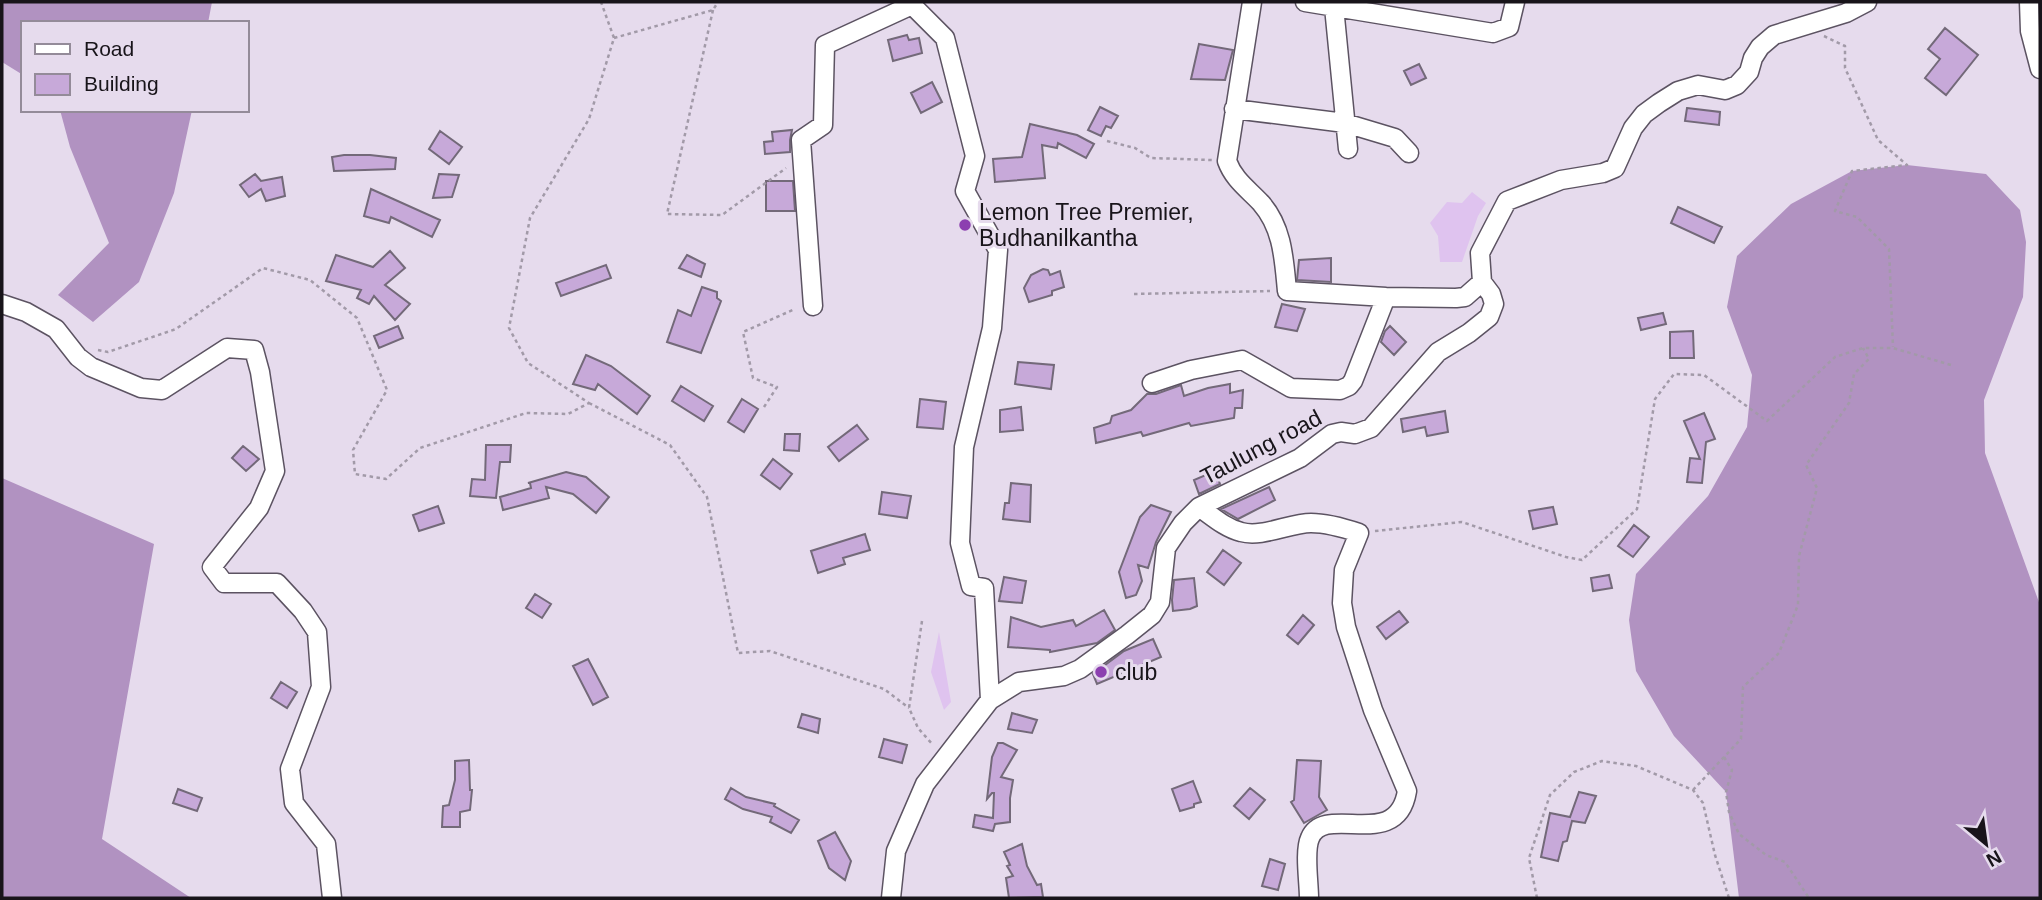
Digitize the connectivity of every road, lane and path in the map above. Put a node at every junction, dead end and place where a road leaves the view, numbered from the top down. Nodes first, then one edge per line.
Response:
1 (601, 2) edge
2 (718, 2) edge
3 (1252, 2) edge
4 (1305, 2) edge
5 (1515, 2) edge
6 (1867, 2) edge
7 (2029, 2) edge
8 (911, 3) edge
9 (1334, 7) junction
10 (713, 10) junction
11 (1802, 26) junction
12 (2035, 30) edge
13 (614, 38) junction
14 (2040, 69) edge
15 (1234, 109) junction
16 (1345, 123) junction
17 (1107, 141) dead end
18 (1348, 149) dead end
19 (1409, 153) dead end
20 (802, 156) junction
21 (1227, 161) junction
22 (1482, 282) junction
23 (1287, 291) junction
24 (1134, 294) dead end
25 (1386, 297) junction
26 (2, 304) edge
27 (813, 306) joint
28 (1863, 348) junction
29 (1893, 348) junction
30 (94, 349) dead end
31 (1951, 365) dead end
32 (1152, 383) dead end
33 (589, 403) junction
34 (764, 407) dead end
35 (1199, 507) junction
36 (1359, 533) junction
37 (922, 621) dead end
38 (990, 700) junction
39 (909, 708) junction
40 (1724, 757) junction
41 (945, 758) junction
42 (1693, 790) junction
43 (332, 898) edge
44 (891, 898) edge
45 (1309, 898) edge
46 (1537, 898) edge
47 (1729, 898) edge
48 (1809, 898) edge

1 - 13 path
2 - 10 path
3 - 15 street
4 - 9 street
5 - 9 street
6 - 11 street, Taulung road
7 - 12 street
8 - 20 street
8 - 38 street
9 - 16 street
10 - 13 path
10 - 20 path
11 - 22 street, Taulung road
11 - 29 path
12 - 14 street
13 - 33 path
15 - 16 street
15 - 21 street
16 - 18 street
16 - 19 street
17 - 21 path
20 - 27 street
21 - 23 street
22 - 25 street
22 - 35 street, Taulung road
23 - 24 path
23 - 25 street
25 - 32 street
26 - 43 street
27 - 34 path
28 - 29 path
28 - 36 path
28 - 40 path
29 - 31 path
30 - 33 path
33 - 39 path
35 - 36 street
35 - 38 street
36 - 45 street
37 - 39 path
38 - 41 street
39 - 41 path
40 - 42 path
40 - 48 path
41 - 44 street
42 - 46 path
42 - 47 path

